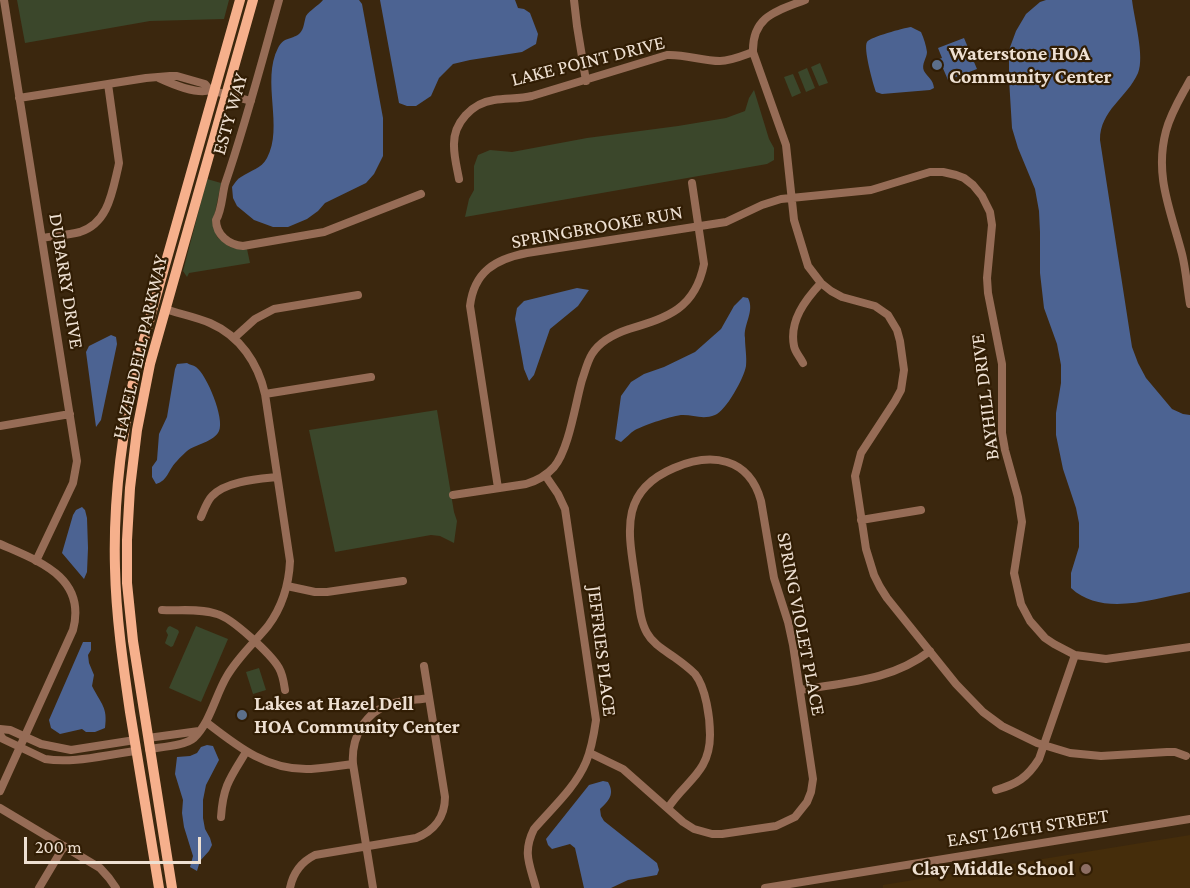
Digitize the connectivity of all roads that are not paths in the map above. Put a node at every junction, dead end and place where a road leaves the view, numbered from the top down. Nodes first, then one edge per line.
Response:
1 (4, 0) edge
2 (240, 0) edge
3 (253, 0) edge
4 (279, 0) edge
5 (574, 0) edge
6 (805, 0) edge
7 (781, 4) edge
8 (753, 52) junction
9 (586, 81) junction
10 (1189, 83) edge
11 (108, 84) junction
12 (212, 90) junction
13 (226, 94) junction
14 (19, 98) junction
15 (251, 101) junction
16 (459, 179) dead end
17 (692, 183) dead end
18 (421, 194) dead end
19 (791, 198) junction
20 (699, 226) junction
21 (42, 238) junction
22 (821, 283) junction
23 (358, 295) dead end
24 (1190, 304) edge
25 (165, 309) junction
26 (234, 338) junction
27 (803, 363) dead end
28 (371, 377) dead end
29 (265, 394) junction
30 (70, 414) junction
31 (0, 426) edge
32 (545, 475) junction
33 (278, 477) junction
34 (498, 488) junction
35 (453, 495) dead end
36 (921, 510) dead end
37 (201, 517) dead end
38 (861, 520) junction
39 (0, 544) edge
40 (34, 559) junction
41 (403, 580) dead end
42 (287, 586) junction
43 (162, 610) dead end
44 (254, 641) junction
45 (1190, 647) edge
46 (930, 651) junction
47 (1075, 655) junction
48 (424, 666) dead end
49 (285, 690) dead end
50 (800, 690) junction
51 (429, 698) junction
52 (206, 722) junction
53 (0, 729) edge
54 (0, 735) edge
55 (25, 736) junction
56 (149, 744) junction
57 (136, 746) junction
58 (1045, 746) junction
59 (20, 747) junction
60 (246, 752) junction
61 (590, 753) junction
62 (1186, 756) dead end
63 (353, 764) junction
64 (996, 790) dead end
65 (0, 791) edge
66 (0, 808) edge
67 (668, 808) junction
68 (221, 818) dead end
69 (1190, 819) edge
70 (64, 846) junction
71 (367, 846) junction
72 (39, 888) edge
73 (116, 888) edge
74 (159, 888) edge
75 (172, 888) edge
76 (290, 888) edge
77 (373, 888) edge
78 (536, 888) edge
79 (767, 888) edge

1 - 14 street, DUBARRY DRIVE
2 - 12 main road, HAZEL DELL PARKWAY
3 - 13 main road, HAZEL DELL PARKWAY
4 - 15 street, ESTY WAY
5 - 9 street
6 - 7 street
7 - 8 street
8 - 9 street, LAKE POINT DRIVE
8 - 19 street
9 - 16 street, LAKE POINT DRIVE
10 - 24 street
11 - 12 street
11 - 14 street
11 - 21 street
12 - 13 street
12 - 57 main road, HAZEL DELL PARKWAY
13 - 15 street
13 - 25 main road, HAZEL DELL PARKWAY
14 - 21 street, DUBARRY DRIVE
15 - 18 street, ESTY WAY
17 - 20 street
19 - 20 street, SPRINGBROOKE RUN
19 - 22 street
19 - 47 street, BAYHILL DRIVE
20 - 32 street
20 - 34 street, SPRINGBROOKE RUN
21 - 30 street, DUBARRY DRIVE
22 - 27 street
22 - 38 street
23 - 26 street
25 - 26 street
25 - 56 main road, HAZEL DELL PARKWAY
26 - 29 street
28 - 29 street
29 - 33 street
30 - 31 street
30 - 40 street, DUBARRY DRIVE
32 - 34 street
32 - 61 street, JEFFRIES PLACE
33 - 37 street
33 - 42 street
34 - 35 street
36 - 38 street
38 - 46 street
39 - 40 street
40 - 55 street
41 - 42 street
42 - 44 street
43 - 44 street
44 - 49 street
44 - 52 street
45 - 47 street, BAYHILL DRIVE
46 - 50 street
46 - 58 street
47 - 58 street
48 - 51 street
50 - 67 street, SPRING VIOLET PLACE
50 - 67 street, SPRING VIOLET PLACE
51 - 63 street
51 - 71 street
52 - 56 street
52 - 60 street
53 - 55 street
54 - 59 street
55 - 57 street
55 - 59 street
56 - 75 main road, HAZEL DELL PARKWAY
57 - 59 street
57 - 74 main road, HAZEL DELL PARKWAY
58 - 62 street
58 - 64 street
59 - 65 street
60 - 63 street
60 - 68 street
61 - 67 street, SPRING VIOLET PLACE
61 - 78 street, JEFFRIES PLACE
63 - 71 street
66 - 70 street
69 - 79 street, EAST 126TH STREET
70 - 72 street
70 - 73 street
71 - 76 street
71 - 77 street

